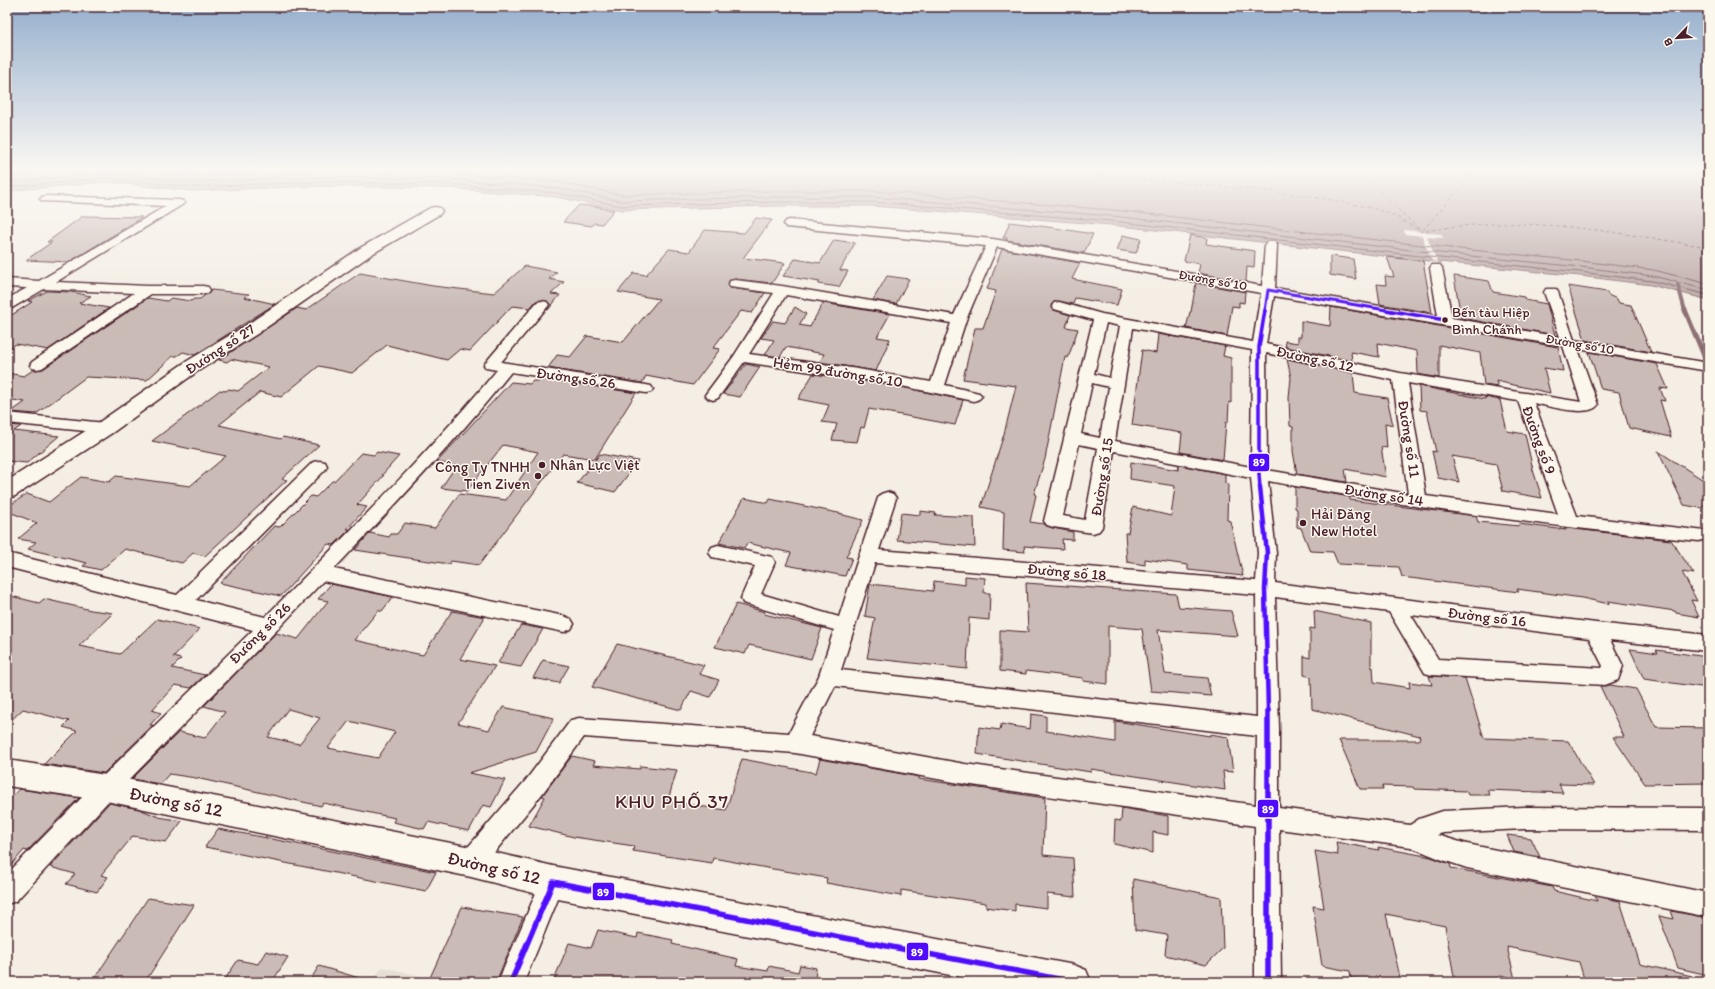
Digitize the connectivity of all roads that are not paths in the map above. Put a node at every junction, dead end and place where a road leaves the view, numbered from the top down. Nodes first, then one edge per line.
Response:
1 (158, 215) edge
2 (428, 215) edge
3 (790, 224) dead end
4 (993, 243) junction
5 (1271, 245) dead end
6 (1436, 268) dead end
7 (7, 271) edge
8 (60, 273) junction
9 (7, 283) edge
10 (43, 284) junction
11 (735, 284) dead end
12 (148, 290) junction
13 (203, 290) dead end
14 (782, 290) junction
15 (1268, 290) junction
16 (1551, 292) dead end
17 (7, 305) edge
18 (542, 305) dead end
19 (1059, 306) dead end
20 (1100, 318) junction
21 (959, 320) junction
22 (1445, 320) junction
23 (1127, 323) junction
24 (1568, 342) junction
25 (1259, 347) junction
26 (740, 357) junction
27 (37, 365) dead end
28 (1708, 367) edge
29 (507, 368) junction
30 (1087, 377) junction
31 (1400, 377) junction
32 (1117, 384) junction
33 (936, 387) junction
34 (646, 389) dead end
35 (712, 395) dead end
36 (974, 396) dead end
37 (1524, 397) junction
38 (7, 418) edge
39 (105, 428) junction
40 (1073, 438) junction
41 (1107, 444) junction
42 (319, 466) dead end
43 (1259, 474) junction
44 (7, 491) edge
45 (888, 498) dead end
46 (1418, 501) junction
47 (1570, 522) junction
48 (1699, 535) dead end
49 (718, 552) dead end
50 (868, 556) junction
51 (7, 560) edge
52 (318, 573) junction
53 (1265, 589) junction
54 (182, 603) junction
55 (1395, 605) junction
56 (564, 624) dead end
57 (269, 626) junction
58 (845, 626) junction
59 (1596, 631) junction
60 (1708, 643) edge
61 (829, 677) junction
62 (1268, 728) junction
63 (795, 743) junction
64 (7, 773) edge
65 (106, 788) junction
66 (1267, 817) junction
67 (1708, 819) edge
68 (1412, 836) junction
69 (471, 862) junction
70 (553, 882) junction
71 (7, 892) edge
72 (1708, 905) edge
73 (511, 982) edge
74 (1074, 982) edge
75 (1268, 982) edge

1 - 8 street
2 - 39 street, Đường số 27
3 - 4 street, Đường số 10
4 - 15 street, Đường số 10
4 - 21 street
5 - 15 street
6 - 22 street
7 - 8 street
8 - 10 street
9 - 10 street
10 - 12 street
10 - 17 street
11 - 14 street
12 - 13 street
12 - 27 street
14 - 21 street
14 - 26 street
15 - 22 street, Đường số 10
15 - 25 street
16 - 24 street, Đường số 9
18 - 29 street, Đường số 26
19 - 20 street, Đường số 12
20 - 23 street, Đường số 12
20 - 30 street, Đường số 15
21 - 33 street
22 - 24 street, Đường số 10
23 - 25 street, Đường số 12
23 - 32 street, Đường số 15
24 - 28 street, Đường số 10
24 - 37 street, Đường số 9
25 - 31 street, Đường số 12
25 - 43 street
26 - 33 street, Hẻm 99 đường số 10
26 - 35 street
29 - 34 street, Đường số 26
29 - 52 street, Đường số 26
30 - 32 street
30 - 40 street, Đường số 15
31 - 37 street, Đường số 12
31 - 46 street, Đường số 11
32 - 41 street, Đường số 15
33 - 36 street, Hẻm 99 đường số 10
37 - 47 street, Đường số 9
38 - 39 street
39 - 44 street, Đường số 27
40 - 41 street, Đường số 14
40 - 41 street, Đường số 15
41 - 43 street, Đường số 14
42 - 54 street
43 - 46 street, Đường số 14
43 - 53 street
45 - 50 street
46 - 47 street, Đường số 14
47 - 48 street, Đường số 14
49 - 58 street
50 - 53 street, Đường số 18
50 - 58 street
51 - 54 street
52 - 56 street
52 - 57 street, Đường số 26
53 - 55 street, Đường số 16
53 - 62 street
54 - 57 street
55 - 59 street, Đường số 16
55 - 59 street
57 - 65 street, Đường số 26
58 - 61 street
59 - 60 street, Đường số 16
61 - 62 street
61 - 63 street
62 - 66 street
63 - 66 street
63 - 69 street
64 - 65 street, Đường số 12
65 - 69 street, Đường số 12
65 - 71 street, Đường số 26
66 - 68 street
66 - 75 street
67 - 68 street
68 - 72 street
69 - 70 street, Đường số 12
70 - 73 street
70 - 74 street, Đường số 12

